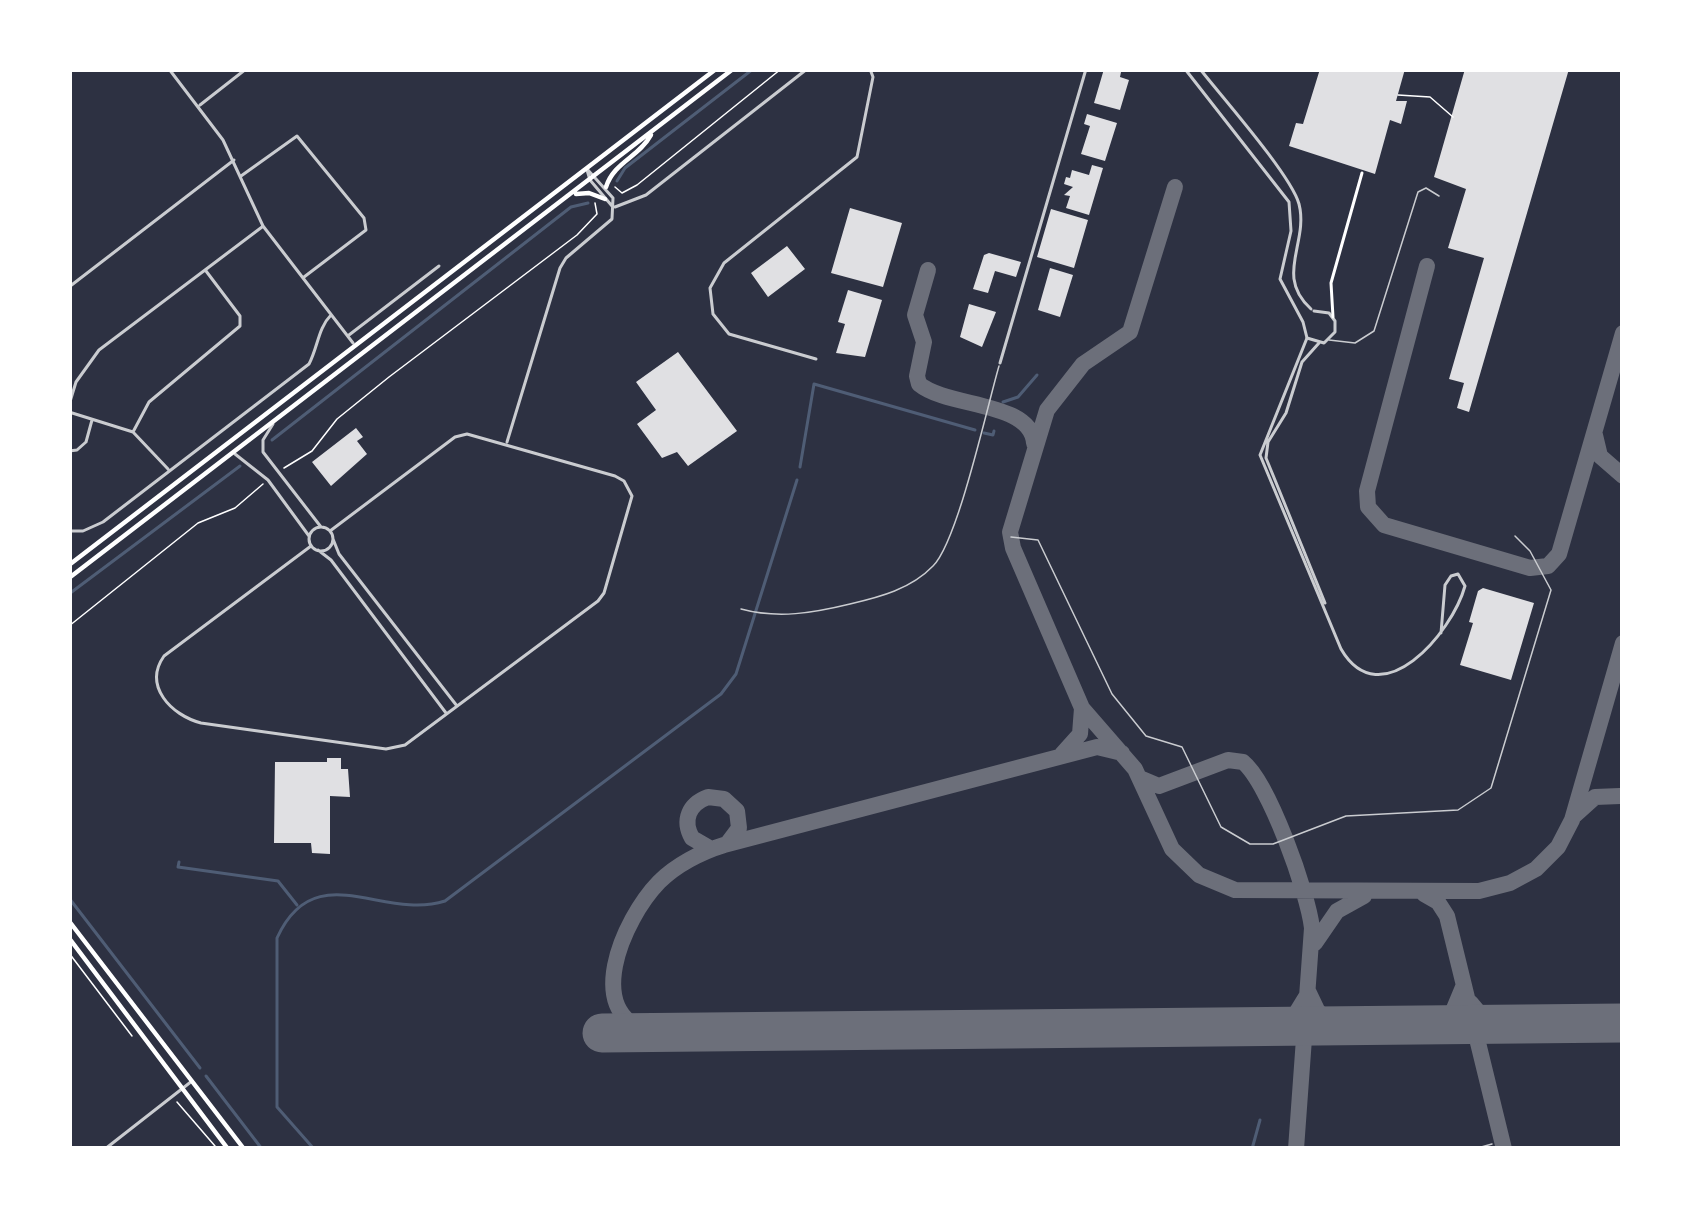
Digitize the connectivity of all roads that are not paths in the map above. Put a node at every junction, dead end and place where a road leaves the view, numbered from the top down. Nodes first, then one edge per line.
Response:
1 (169, 69) edge
2 (245, 69) edge
3 (716, 69) edge
4 (733, 69) edge
5 (807, 69) edge
6 (871, 69) edge
7 (1086, 69) edge
8 (1185, 69) edge
9 (1200, 69) edge
10 (198, 106) junction
11 (654, 130) junction
12 (233, 160) junction
13 (587, 169) junction
14 (1362, 173) dead end
15 (241, 176) junction
16 (593, 177) junction
17 (606, 187) junction
18 (568, 196) junction
19 (1438, 196) dead end
20 (605, 199) junction
21 (613, 208) junction
22 (262, 226) junction
23 (439, 266) dead end
24 (205, 270) junction
25 (303, 278) junction
26 (69, 286) edge
27 (1314, 311) junction
28 (331, 315) junction
29 (1333, 317) junction
30 (1303, 322) junction
31 (348, 336) junction
32 (1306, 338) junction
33 (1329, 340) junction
34 (1318, 343) junction
35 (354, 344) junction
36 (368, 347) junction
37 (816, 359) dead end
38 (348, 361) junction
39 (1000, 363) joint
40 (69, 405) edge
41 (69, 412) edge
42 (282, 413) junction
43 (92, 418) junction
44 (133, 432) junction
45 (507, 443) junction
46 (69, 451) edge
47 (231, 453) junction
48 (170, 471) junction
49 (321, 526) junction
50 (69, 531) edge
51 (330, 531) junction
52 (309, 536) junction
53 (1515, 536) dead end
54 (1011, 537) dead end
55 (333, 539) junction
56 (311, 546) junction
57 (318, 550) junction
58 (69, 565) edge
59 (84, 567) junction
60 (69, 578) edge
61 (741, 609) dead end
62 (1327, 610) junction
63 (1441, 634) junction
64 (458, 707) junction
65 (448, 715) junction
66 (69, 921) edge
67 (69, 938) edge
68 (192, 1081) junction
69 (182, 1089) junction
70 (1492, 1144) dead end
71 (105, 1149) edge
72 (225, 1149) edge
73 (244, 1149) edge
74 (1474, 1149) edge

1 - 10 street
2 - 10 street
3 - 13 main road
4 - 11 main road
5 - 21 street
6 - 37 street
7 - 39 street
8 - 30 street
9 - 27 street
10 - 12 street
11 - 16 main road
11 - 17 main road
12 - 15 street
12 - 26 street
13 - 16 street
13 - 35 main road
14 - 29 main road
15 - 22 street
15 - 25 street
16 - 17 street
16 - 18 main road
16 - 20 street
17 - 21 street
18 - 20 main road
18 - 36 main road
19 - 33 lane
20 - 21 street
21 - 45 street
22 - 24 street
22 - 25 street
23 - 31 street
24 - 40 street
24 - 44 street
25 - 28 street
27 - 29 street
27 - 30 street
28 - 31 street
28 - 48 street
29 - 33 street
30 - 32 street
31 - 35 street
32 - 34 street
32 - 62 street
33 - 34 street
34 - 62 street
35 - 36 main road
35 - 38 main road
35 - 58 main road
36 - 38 main road
38 - 42 main road
39 - 61 lane
41 - 43 street
42 - 47 main road
42 - 49 street
43 - 44 street
43 - 46 street
44 - 48 street
45 - 51 street
45 - 64 street
47 - 52 street
47 - 59 main road
48 - 50 street
49 - 51 street
49 - 52 street
51 - 55 street
52 - 56 street
53 - 54 lane
55 - 57 street
55 - 64 street
56 - 57 street
56 - 65 street
57 - 65 street
58 - 59 main road
59 - 60 main road
62 - 63 street
63 - 63 street
64 - 65 street
66 - 68 main road
67 - 69 main road
68 - 69 street
68 - 73 main road
69 - 71 street
69 - 72 main road
70 - 74 lane

